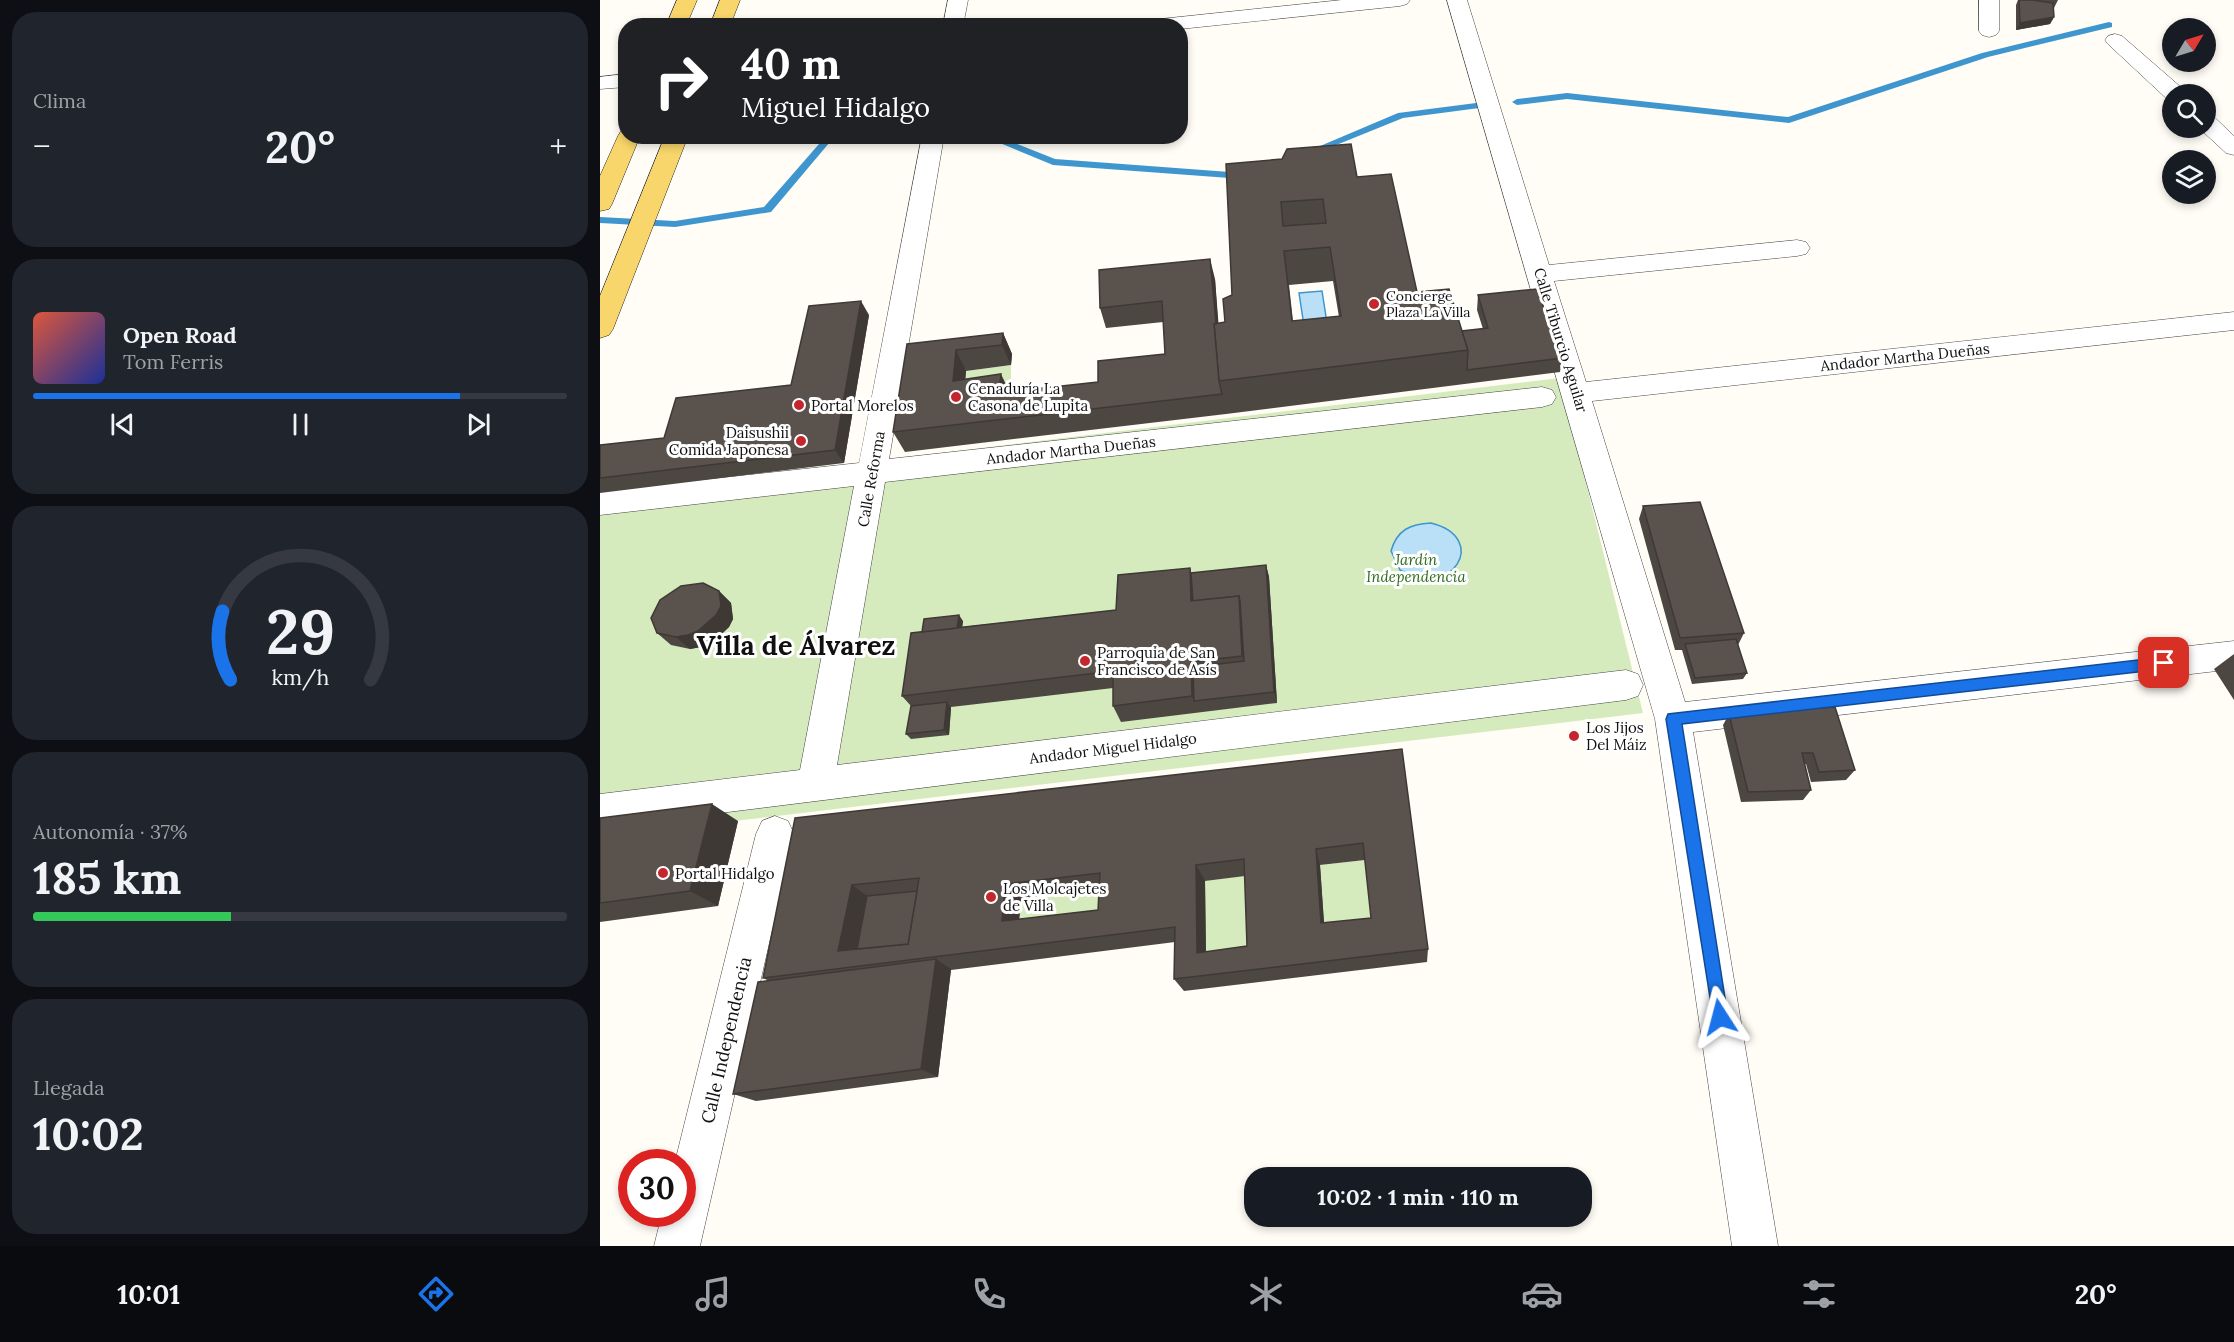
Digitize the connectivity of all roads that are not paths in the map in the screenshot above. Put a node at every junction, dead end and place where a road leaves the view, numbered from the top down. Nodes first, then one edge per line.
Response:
1 (687, 0) edge
2 (730, 0) edge
3 (958, 0) edge
4 (1401, 0) edge
5 (1457, 0) edge
6 (1989, 0) edge
7 (679, 18) edge
8 (723, 18) edge
9 (955, 18) edge
10 (1188, 22) edge
11 (1989, 30) dead end
12 (2115, 40) dead end
13 (618, 81) edge
14 (600, 83) edge
15 (2164, 84) edge
16 (2216, 131) edge
17 (628, 144) edge
18 (672, 144) edge
19 (932, 144) edge
20 (2234, 148) edge
21 (624, 219) edge
22 (1797, 248) dead end
23 (1541, 274) junction
24 (2234, 321) edge
25 (600, 329) edge
26 (1577, 393) junction
27 (1542, 397) dead end
28 (872, 472) junction
29 (600, 503) edge
30 (2234, 655) edge
31 (1626, 685) dead end
32 (1673, 719) junction
33 (815, 785) junction
34 (600, 812) edge
35 (775, 834) dead end
36 (677, 1246) edge
37 (1755, 1246) edge

1 - 7 main road
2 - 8 main road
3 - 9 street
4 - 10 street
5 - 23 street, Calle Tiburcio Aguilar
6 - 11 street
12 - 15 street
13 - 14 street
16 - 20 street
17 - 21 main road
18 - 21 main road
19 - 28 street, Calle Reforma
21 - 25 main road
22 - 23 street
23 - 26 street, Calle Tiburcio Aguilar
24 - 26 street, Andador Martha Dueñas
26 - 32 street, Calle Tiburcio Aguilar
27 - 28 street, Andador Martha Dueñas
28 - 29 street, Andador Martha Dueñas
28 - 33 street, Calle Reforma
30 - 32 street
31 - 33 street, Andador Miguel Hidalgo
32 - 37 street, Calle Tiburcio Aguilar
33 - 34 street, Andador Miguel Hidalgo
35 - 36 street, Calle Independencia

